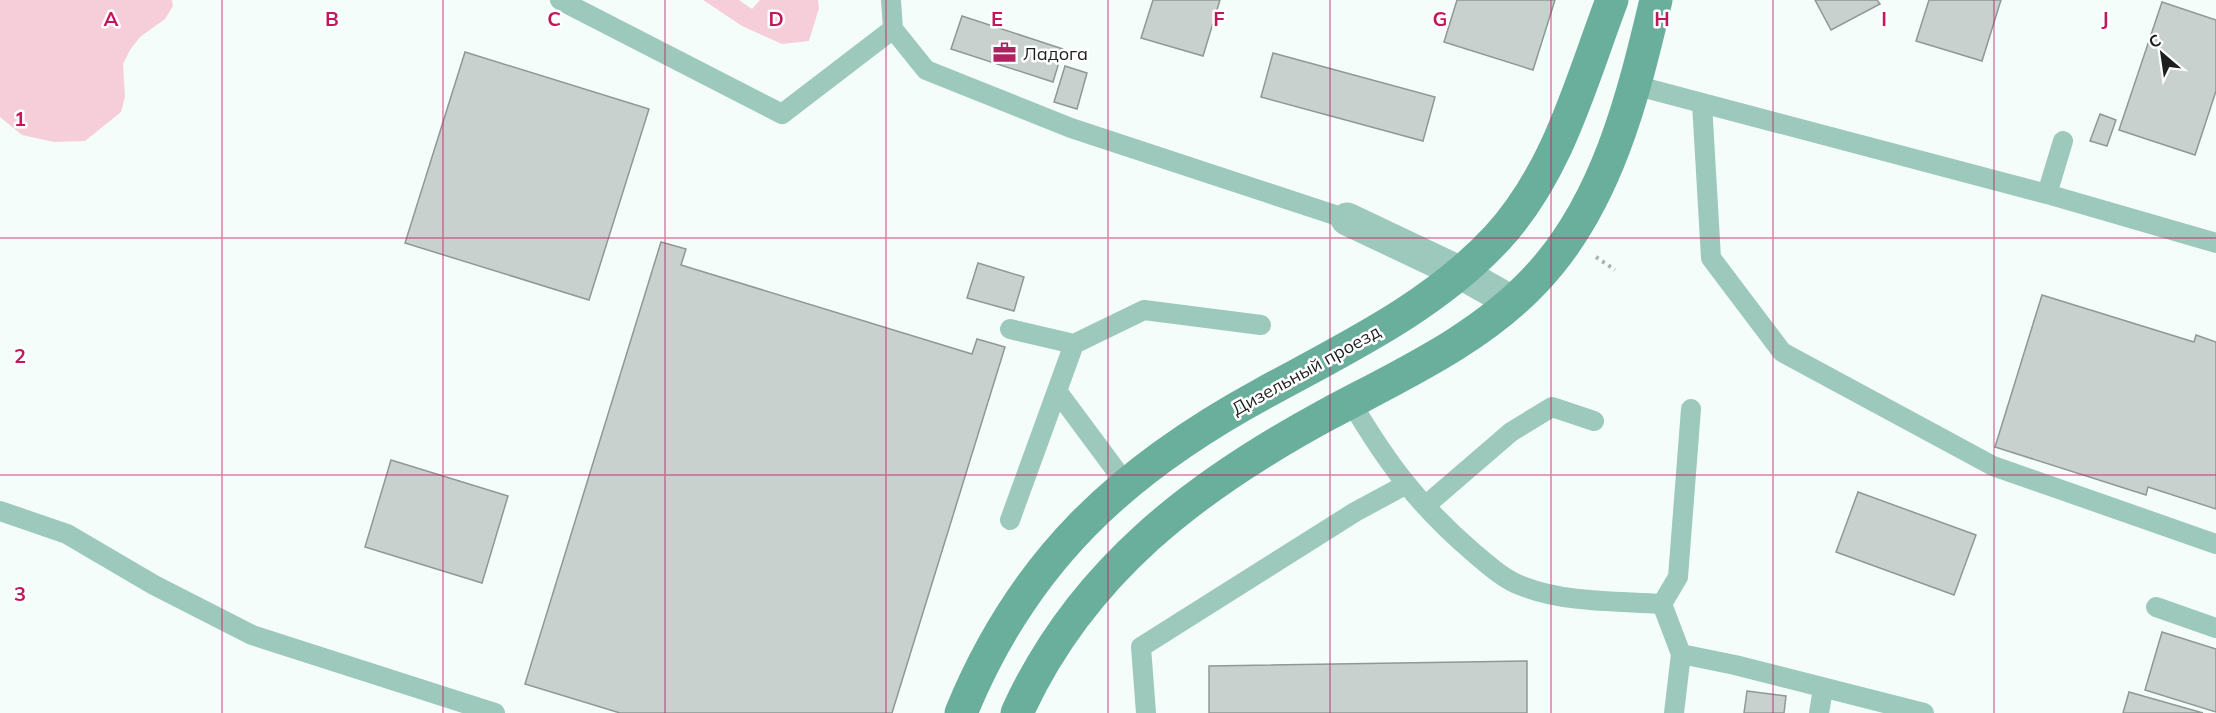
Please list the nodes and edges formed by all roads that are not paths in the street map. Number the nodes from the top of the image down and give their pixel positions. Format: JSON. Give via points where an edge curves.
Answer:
{"nodes":[{"id":1,"x":560,"y":0,"type":"edge"},
{"id":2,"x":891,"y":0,"type":"edge"},
{"id":3,"x":1612,"y":0,"type":"edge"},
{"id":4,"x":1656,"y":0,"type":"edge"},
{"id":5,"x":893,"y":29,"type":"junction"},
{"id":6,"x":1635,"y":85,"type":"junction"},
{"id":7,"x":1702,"y":103,"type":"junction"},
{"id":8,"x":2062,"y":141,"type":"dead end"},
{"id":9,"x":2047,"y":194,"type":"junction"},
{"id":10,"x":1347,"y":219,"type":"joint"},
{"id":11,"x":2216,"y":243,"type":"edge"},
{"id":12,"x":1461,"y":273,"type":"junction"},
{"id":13,"x":1512,"y":302,"type":"junction"},
{"id":14,"x":1261,"y":325,"type":"dead end"},
{"id":15,"x":1010,"y":328,"type":"dead end"},
{"id":16,"x":1074,"y":344,"type":"junction"},
{"id":17,"x":1057,"y":391,"type":"junction"},
{"id":18,"x":1351,"y":402,"type":"junction"},
{"id":19,"x":1691,"y":409,"type":"dead end"},
{"id":20,"x":1594,"y":421,"type":"dead end"},
{"id":21,"x":1126,"y":484,"type":"junction"},
{"id":22,"x":1405,"y":485,"type":"junction"},
{"id":23,"x":1425,"y":506,"type":"junction"},
{"id":24,"x":0,"y":511,"type":"edge"},
{"id":25,"x":1010,"y":520,"type":"dead end"},
{"id":26,"x":2216,"y":544,"type":"edge"},
{"id":27,"x":1662,"y":604,"type":"junction"},
{"id":28,"x":2156,"y":607,"type":"dead end"},
{"id":29,"x":2216,"y":628,"type":"edge"},
{"id":30,"x":1681,"y":654,"type":"junction"},
{"id":31,"x":1824,"y":689,"type":"junction"},
{"id":32,"x":495,"y":713,"type":"edge"},
{"id":33,"x":961,"y":713,"type":"edge"},
{"id":34,"x":1017,"y":713,"type":"edge"},
{"id":35,"x":1146,"y":713,"type":"edge"},
{"id":36,"x":1674,"y":713,"type":"edge"},
{"id":37,"x":1819,"y":713,"type":"edge"},
{"id":38,"x":1924,"y":713,"type":"edge"}],
"edges":[{"from":1,"to":5,"type":"lane","via":[[782,114]]},
{"from":2,"to":5,"type":"lane"},
{"from":3,"to":12,"type":"street","name":"Дизельный проезд","via":[[1567,122],[1538,183],[1499,236]]},
{"from":4,"to":6,"type":"street"},
{"from":5,"to":10,"type":"lane","via":[[926,70],[1071,128]]},
{"from":6,"to":7,"type":"lane"},
{"from":6,"to":13,"type":"street","via":[[1611,154],[1580,219],[1538,278]]},
{"from":7,"to":9,"type":"lane"},
{"from":7,"to":26,"type":"lane","via":[[1711,258],[1782,352],[1993,466]]},
{"from":8,"to":9,"type":"lane"},
{"from":9,"to":11,"type":"lane"},
{"from":10,"to":12,"type":"street"},
{"from":12,"to":13,"type":"street"},
{"from":12,"to":21,"type":"street","name":"Дизельный проезд","via":[[1377,331],[1220,418]]},
{"from":13,"to":18,"type":"street","via":[[1453,345]]},
{"from":14,"to":16,"type":"lane","via":[[1144,310]]},
{"from":15,"to":16,"type":"lane"},
{"from":16,"to":17,"type":"lane"},
{"from":17,"to":21,"type":"lane"},
{"from":17,"to":25,"type":"lane"},
{"from":18,"to":22,"type":"lane"},
{"from":18,"to":34,"type":"street","via":[[1233,470],[1174,513],[1126,555],[1073,616],[1034,677]]},
{"from":19,"to":27,"type":"lane","via":[[1678,577]]},
{"from":20,"to":23,"type":"lane","via":[[1552,407],[1512,432]]},
{"from":21,"to":33,"type":"street","name":"Дизельный проезд","via":[[1072,533],[1021,598],[981,666]]},
{"from":22,"to":23,"type":"lane"},
{"from":22,"to":35,"type":"lane","via":[[1355,512],[1141,647]]},
{"from":23,"to":27,"type":"lane","via":[[1487,564],[1521,586],[1556,596]]},
{"from":24,"to":32,"type":"lane","via":[[67,534],[154,585],[252,635]]},
{"from":27,"to":30,"type":"lane"},
{"from":28,"to":29,"type":"lane"},
{"from":30,"to":31,"type":"lane"},
{"from":30,"to":36,"type":"lane"},
{"from":31,"to":37,"type":"lane"},
{"from":31,"to":38,"type":"lane"}]}
